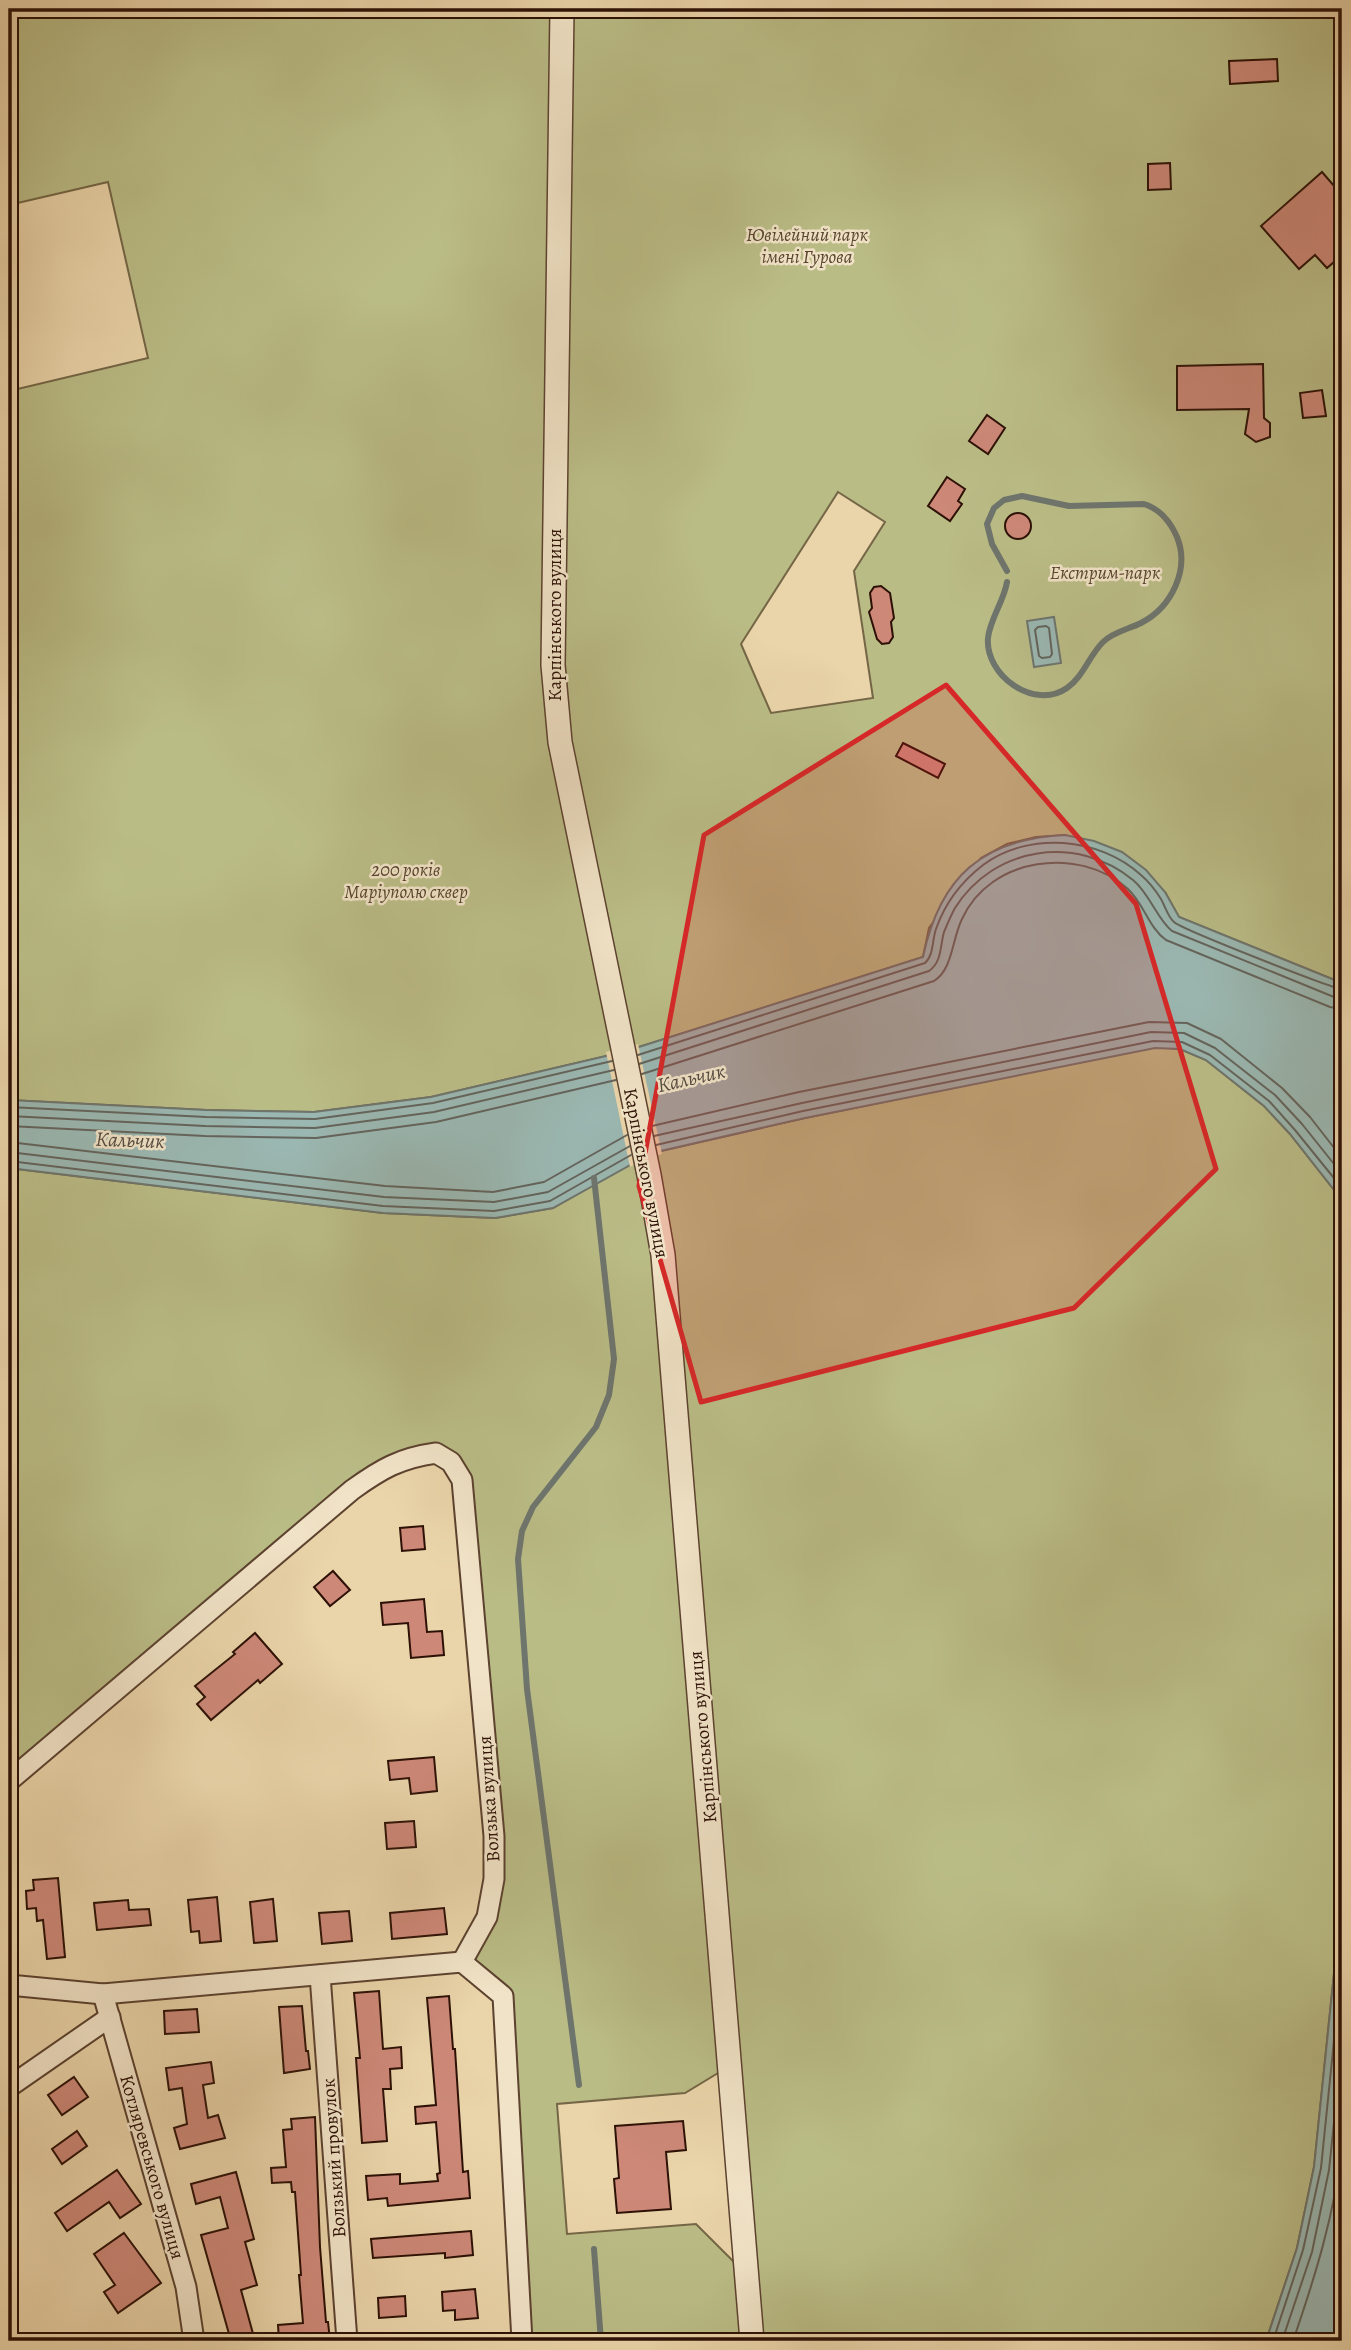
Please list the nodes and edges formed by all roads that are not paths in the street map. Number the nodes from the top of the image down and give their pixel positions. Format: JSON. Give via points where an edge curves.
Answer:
{"nodes":[{"id":1,"x":562,"y":9,"type":"edge"},
{"id":2,"x":9,"y":1781,"type":"edge"},
{"id":3,"x":462,"y":1962,"type":"junction"},
{"id":4,"x":320,"y":1975,"type":"junction"},
{"id":5,"x":9,"y":1985,"type":"edge"},
{"id":6,"x":103,"y":1994,"type":"junction"},
{"id":7,"x":110,"y":2017,"type":"junction"},
{"id":8,"x":9,"y":2087,"type":"edge"},
{"id":9,"x":194,"y":2341,"type":"edge"},
{"id":10,"x":347,"y":2341,"type":"edge"},
{"id":11,"x":522,"y":2341,"type":"edge"},
{"id":12,"x":752,"y":2341,"type":"edge"}],
"edges":[{"from":1,"to":12,"type":"street","name":"Карпінського вулиця","via":[[553,665],[560,742],[663,1255]]},
{"from":2,"to":3,"type":"street","name":"Волзька вулиця","via":[[352,1490],[382,1469],[410,1457],[436,1453],[451,1462],[462,1480],[494,1836],[494,1879],[487,1917]]},
{"from":3,"to":4,"type":"street"},
{"from":3,"to":11,"type":"street","via":[[503,1996]]},
{"from":4,"to":6,"type":"street"},
{"from":4,"to":10,"type":"street","name":"Волзький провулок"},
{"from":5,"to":6,"type":"street"},
{"from":6,"to":7,"type":"street","name":"Котляревського вулиця"},
{"from":7,"to":8,"type":"street"},
{"from":7,"to":9,"type":"street","name":"Котляревського вулиця","via":[[186,2287]]}]}
